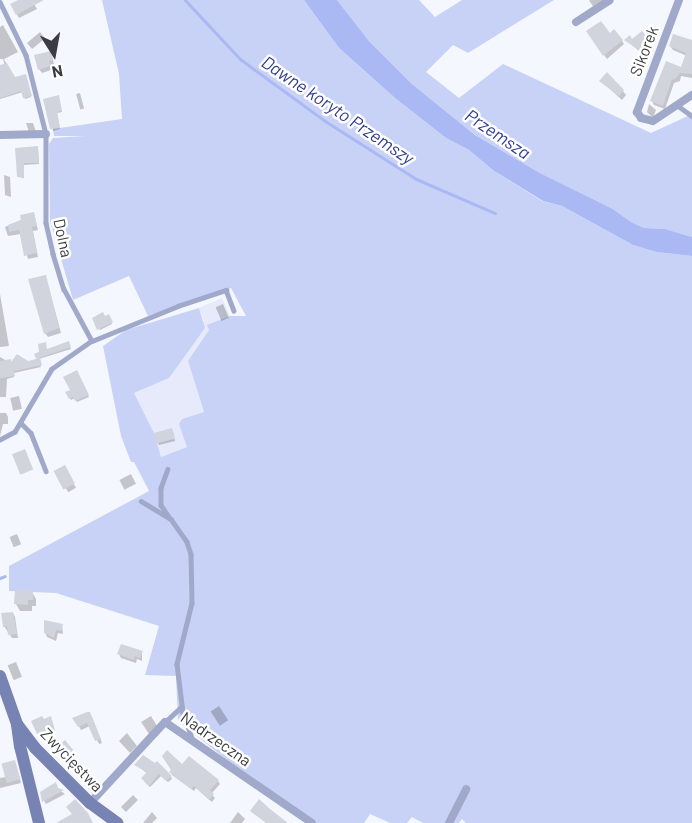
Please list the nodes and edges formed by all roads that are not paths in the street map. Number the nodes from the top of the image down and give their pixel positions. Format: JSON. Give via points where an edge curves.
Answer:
{"nodes":[{"id":1,"x":610,"y":0,"type":"edge"},
{"id":2,"x":679,"y":0,"type":"edge"},
{"id":3,"x":0,"y":2,"type":"edge"},
{"id":4,"x":576,"y":22,"type":"dead end"},
{"id":5,"x":692,"y":95,"type":"edge"},
{"id":6,"x":677,"y":105,"type":"junction"},
{"id":7,"x":692,"y":116,"type":"edge"},
{"id":8,"x":46,"y":134,"type":"junction"},
{"id":9,"x":0,"y":135,"type":"edge"},
{"id":10,"x":234,"y":311,"type":"dead end"},
{"id":11,"x":92,"y":341,"type":"junction"},
{"id":12,"x":21,"y":423,"type":"junction"},
{"id":13,"x":0,"y":440,"type":"edge"},
{"id":14,"x":168,"y":469,"type":"dead end"},
{"id":15,"x":46,"y":471,"type":"dead end"},
{"id":16,"x":141,"y":501,"type":"dead end"},
{"id":17,"x":171,"y":519,"type":"junction"},
{"id":18,"x":0,"y":676,"type":"edge"},
{"id":19,"x":182,"y":706,"type":"junction"},
{"id":20,"x":165,"y":722,"type":"junction"},
{"id":21,"x":17,"y":724,"type":"junction"},
{"id":22,"x":193,"y":741,"type":"junction"},
{"id":23,"x":466,"y":789,"type":"dead end"},
{"id":24,"x":90,"y":803,"type":"junction"},
{"id":25,"x":39,"y":823,"type":"edge"},
{"id":26,"x":118,"y":823,"type":"edge"},
{"id":27,"x":312,"y":823,"type":"edge"},
{"id":28,"x":449,"y":823,"type":"edge"}],
"edges":[{"from":1,"to":4,"type":"street"},
{"from":2,"to":6,"type":"street","name":"Sikorek","via":[[637,112],[641,118],[653,121]]},
{"from":3,"to":8,"type":"lane","name":"Dolna","via":[[26,55]]},
{"from":5,"to":6,"type":"street"},
{"from":6,"to":7,"type":"lane"},
{"from":8,"to":9,"type":"street"},
{"from":8,"to":11,"type":"lane","name":"Dolna","via":[[46,223],[64,289]]},
{"from":10,"to":11,"type":"lane","via":[[226,290]]},
{"from":11,"to":12,"type":"lane","via":[[52,369]]},
{"from":12,"to":13,"type":"lane","via":[[15,432]]},
{"from":12,"to":15,"type":"lane","via":[[31,433]]},
{"from":14,"to":17,"type":"lane","via":[[161,488],[162,505]]},
{"from":16,"to":17,"type":"lane"},
{"from":17,"to":19,"type":"lane","via":[[187,542],[190,554],[192,603],[177,664]]},
{"from":18,"to":21,"type":"street","name":"Zwycięstwa"},
{"from":19,"to":20,"type":"lane"},
{"from":19,"to":22,"type":"lane"},
{"from":20,"to":22,"type":"street","name":"Nadrzeczna"},
{"from":20,"to":24,"type":"street","name":"Nadrzeczna"},
{"from":21,"to":24,"type":"street","name":"Zwycięstwa","via":[[55,771]]},
{"from":21,"to":25,"type":"street"},
{"from":22,"to":27,"type":"street","name":"Nadrzeczna"},
{"from":23,"to":28,"type":"street"},
{"from":24,"to":26,"type":"street","name":"Zwycięstwa"}]}
